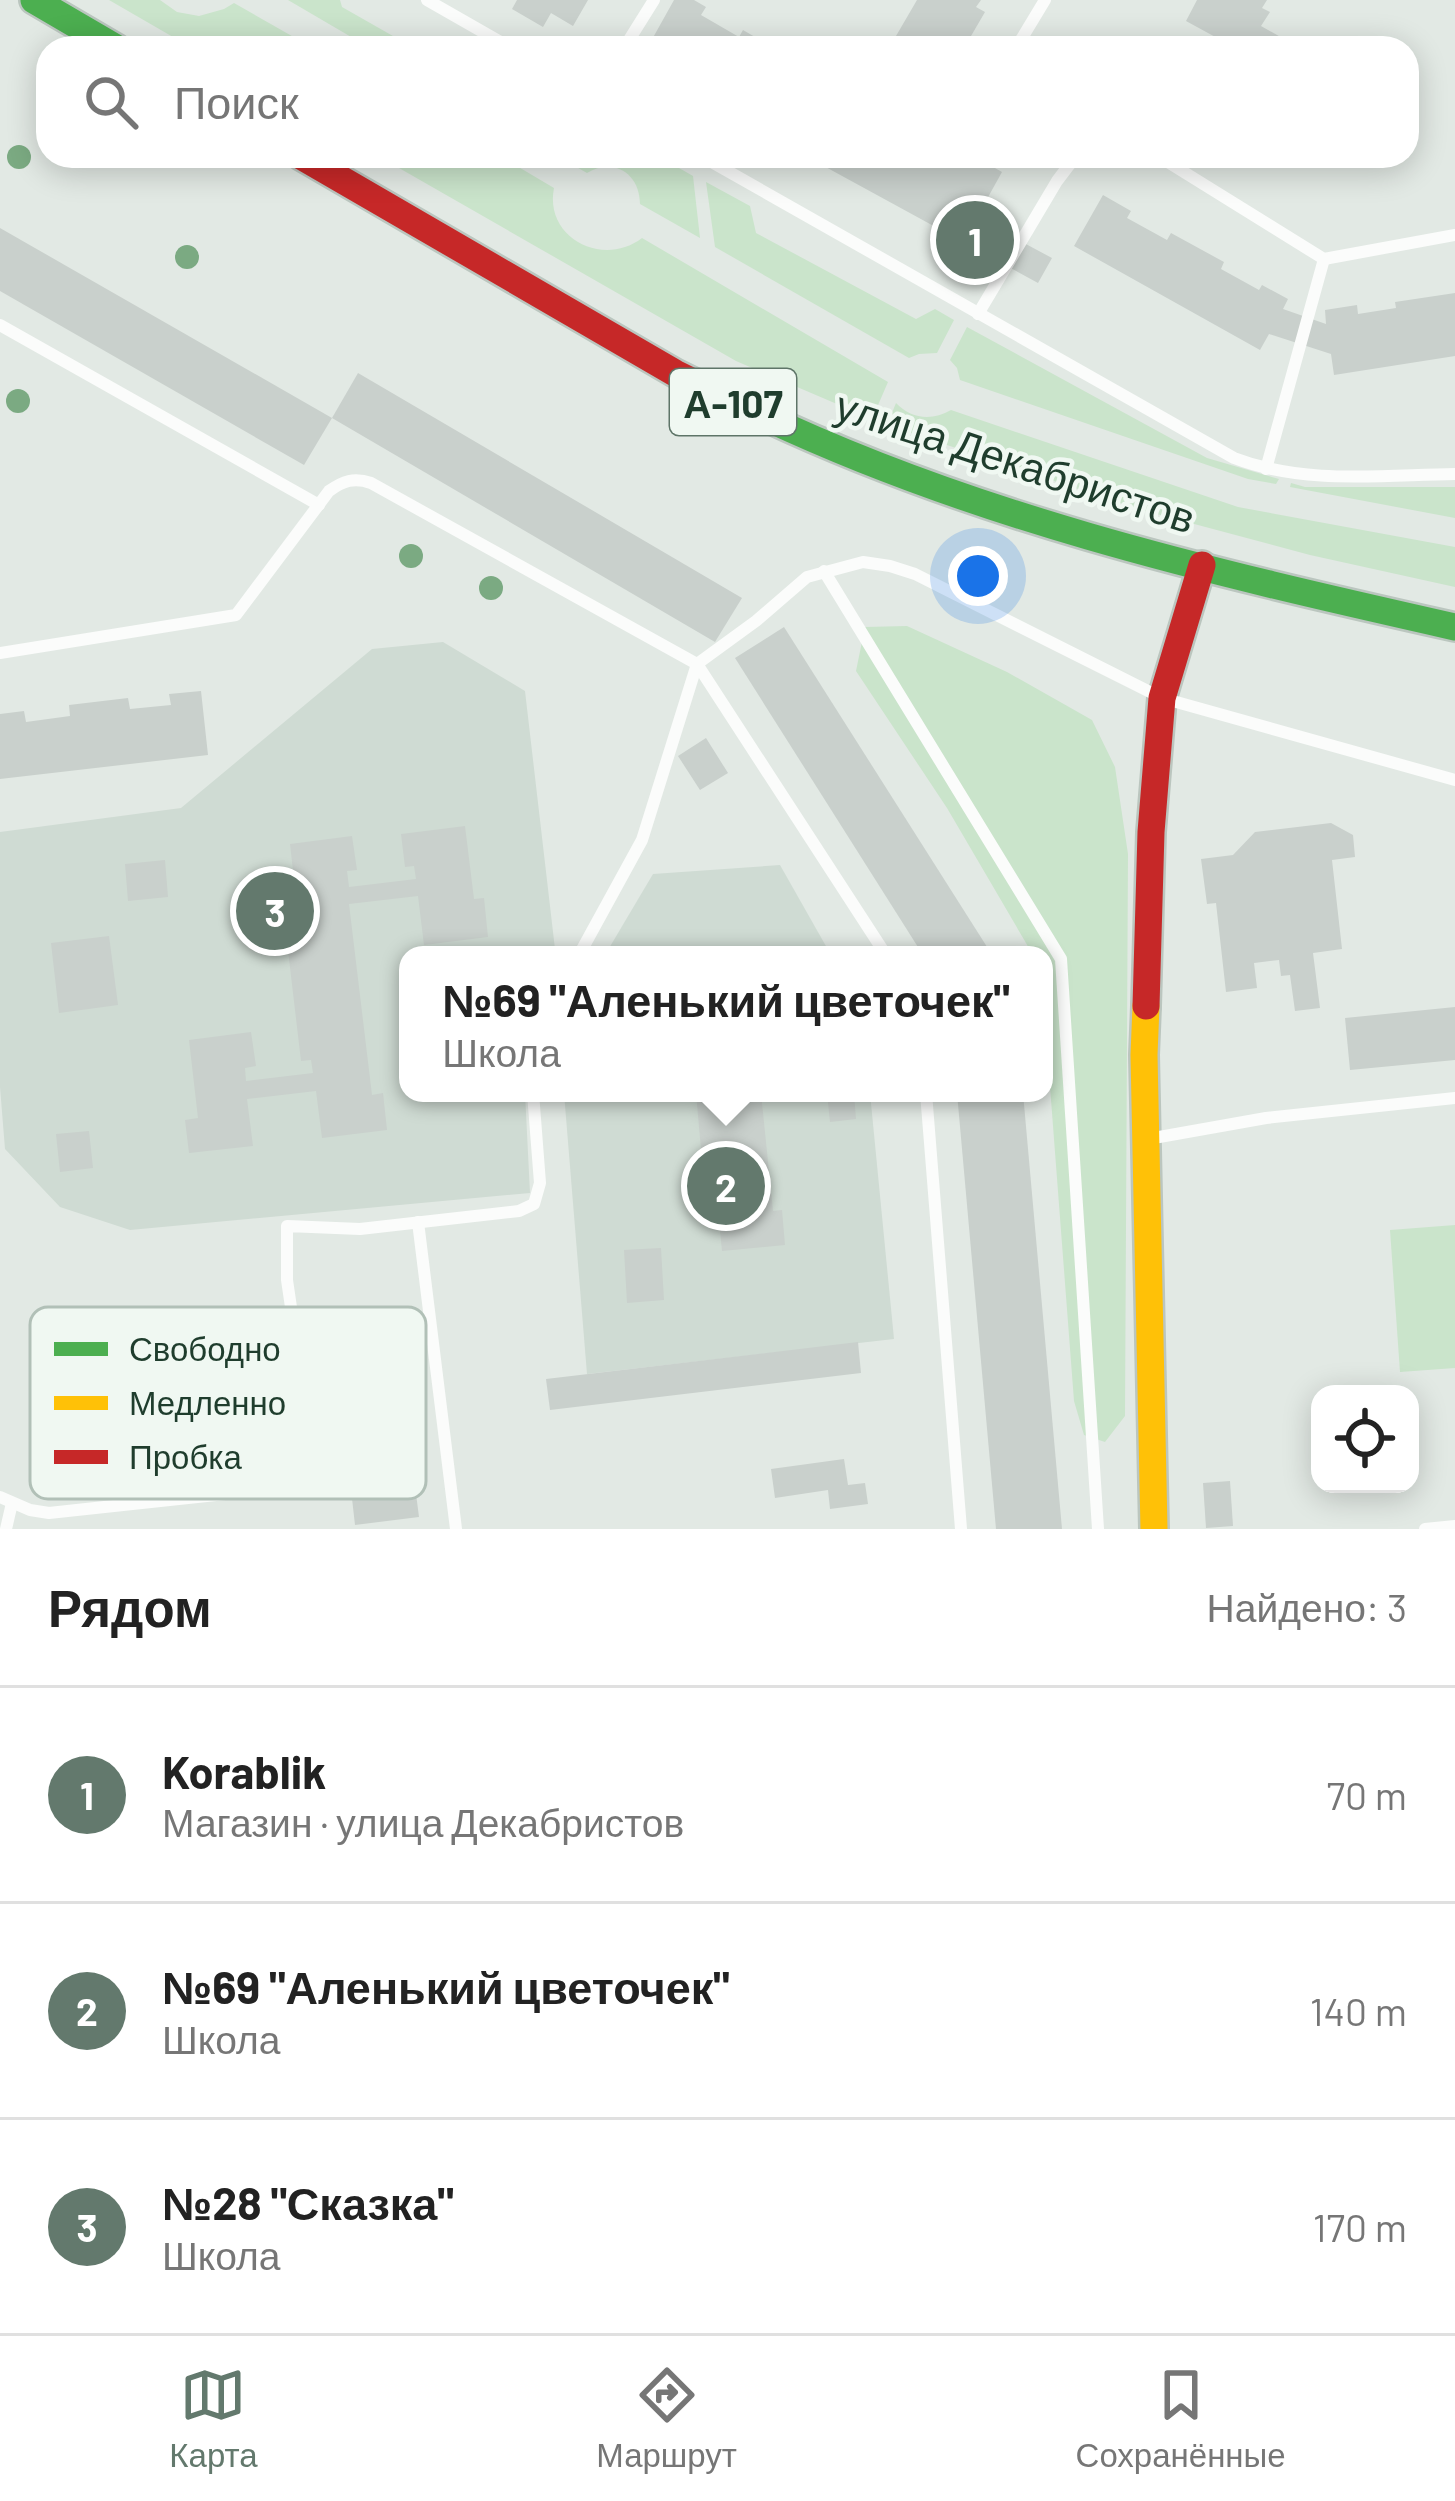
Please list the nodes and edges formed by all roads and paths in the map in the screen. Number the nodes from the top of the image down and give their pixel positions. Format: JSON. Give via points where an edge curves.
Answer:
{"nodes":[{"id":1,"x":34,"y":0,"type":"edge"},
{"id":2,"x":427,"y":0,"type":"edge"},
{"id":3,"x":654,"y":0,"type":"edge"},
{"id":4,"x":1045,"y":0,"type":"edge"},
{"id":5,"x":96,"y":36,"type":"edge"},
{"id":6,"x":490,"y":36,"type":"edge"},
{"id":7,"x":632,"y":36,"type":"edge"},
{"id":8,"x":1023,"y":36,"type":"edge"},
{"id":9,"x":323,"y":168,"type":"edge"},
{"id":10,"x":722,"y":168,"type":"edge"},
{"id":11,"x":1066,"y":168,"type":"edge"},
{"id":12,"x":1177,"y":168,"type":"edge"},
{"id":13,"x":1455,"y":235,"type":"edge"},
{"id":14,"x":1324,"y":259,"type":"junction"},
{"id":15,"x":978,"y":314,"type":"junction"},
{"id":16,"x":0,"y":325,"type":"edge"},
{"id":17,"x":1266,"y":469,"type":"junction"},
{"id":18,"x":1455,"y":474,"type":"edge"},
{"id":19,"x":320,"y":505,"type":"junction"},
{"id":20,"x":1202,"y":565,"type":"junction"},
{"id":21,"x":824,"y":571,"type":"junction"},
{"id":22,"x":1455,"y":627,"type":"edge"},
{"id":23,"x":0,"y":653,"type":"edge"},
{"id":24,"x":697,"y":664,"type":"junction"},
{"id":25,"x":1162,"y":698,"type":"junction"},
{"id":26,"x":1455,"y":780,"type":"edge"},
{"id":27,"x":584,"y":946,"type":"edge"},
{"id":28,"x":880,"y":946,"type":"edge"},
{"id":29,"x":1061,"y":959,"type":"junction"},
{"id":30,"x":1053,"y":962,"type":"edge"},
{"id":31,"x":1455,"y":1098,"type":"edge"},
{"id":32,"x":534,"y":1102,"type":"edge"},
{"id":33,"x":927,"y":1102,"type":"edge"},
{"id":34,"x":1147,"y":1140,"type":"junction"},
{"id":35,"x":418,"y":1222,"type":"junction"},
{"id":36,"x":291,"y":1307,"type":"edge"},
{"id":37,"x":178,"y":1499,"type":"edge"},
{"id":38,"x":6,"y":1500,"type":"edge"},
{"id":39,"x":1455,"y":1526,"type":"edge"},
{"id":40,"x":6,"y":1529,"type":"edge"},
{"id":41,"x":456,"y":1529,"type":"edge"},
{"id":42,"x":961,"y":1529,"type":"edge"},
{"id":43,"x":1098,"y":1529,"type":"edge"},
{"id":44,"x":1154,"y":1529,"type":"edge"},
{"id":45,"x":1425,"y":1529,"type":"edge"}],
"edges":[{"from":1,"to":5,"type":"main road"},
{"from":2,"to":6,"type":"lane"},
{"from":3,"to":7,"type":"lane"},
{"from":4,"to":8,"type":"lane"},
{"from":9,"to":20,"type":"main road","name":"улица Декабристов","number":"А-107","via":[[736,404],[987,503]]},
{"from":10,"to":15,"type":"lane"},
{"from":11,"to":15,"type":"lane"},
{"from":12,"to":14,"type":"lane"},
{"from":13,"to":14,"type":"lane"},
{"from":14,"to":17,"type":"lane"},
{"from":15,"to":17,"type":"lane","via":[[1217,451]]},
{"from":16,"to":19,"type":"lane"},
{"from":17,"to":18,"type":"lane"},
{"from":19,"to":23,"type":"lane","via":[[236,615]]},
{"from":19,"to":24,"type":"lane","via":[[342,482],[371,482]]},
{"from":20,"to":22,"type":"main road","name":"улица Декабристов","number":"А-107"},
{"from":20,"to":25,"type":"main road","name":"улица Декабристов"},
{"from":21,"to":24,"type":"lane"},
{"from":21,"to":25,"type":"lane","via":[[863,562],[915,574]]},
{"from":21,"to":29,"type":"lane"},
{"from":24,"to":27,"type":"lane","via":[[642,840]]},
{"from":24,"to":28,"type":"lane"},
{"from":25,"to":26,"type":"lane"},
{"from":25,"to":34,"type":"main road","name":"улица Декабристов","via":[[1145,976]]},
{"from":29,"to":30,"type":"lane"},
{"from":29,"to":43,"type":"lane"},
{"from":31,"to":34,"type":"lane"},
{"from":32,"to":35,"type":"lane","via":[[540,1183],[533,1204]]},
{"from":33,"to":42,"type":"lane"},
{"from":34,"to":44,"type":"main road","name":"улица Декабристов"},
{"from":35,"to":36,"type":"lane","via":[[287,1226]]},
{"from":35,"to":41,"type":"lane"},
{"from":37,"to":38,"type":"lane","via":[[49,1513]]},
{"from":38,"to":40,"type":"lane"},
{"from":39,"to":45,"type":"lane"}]}
